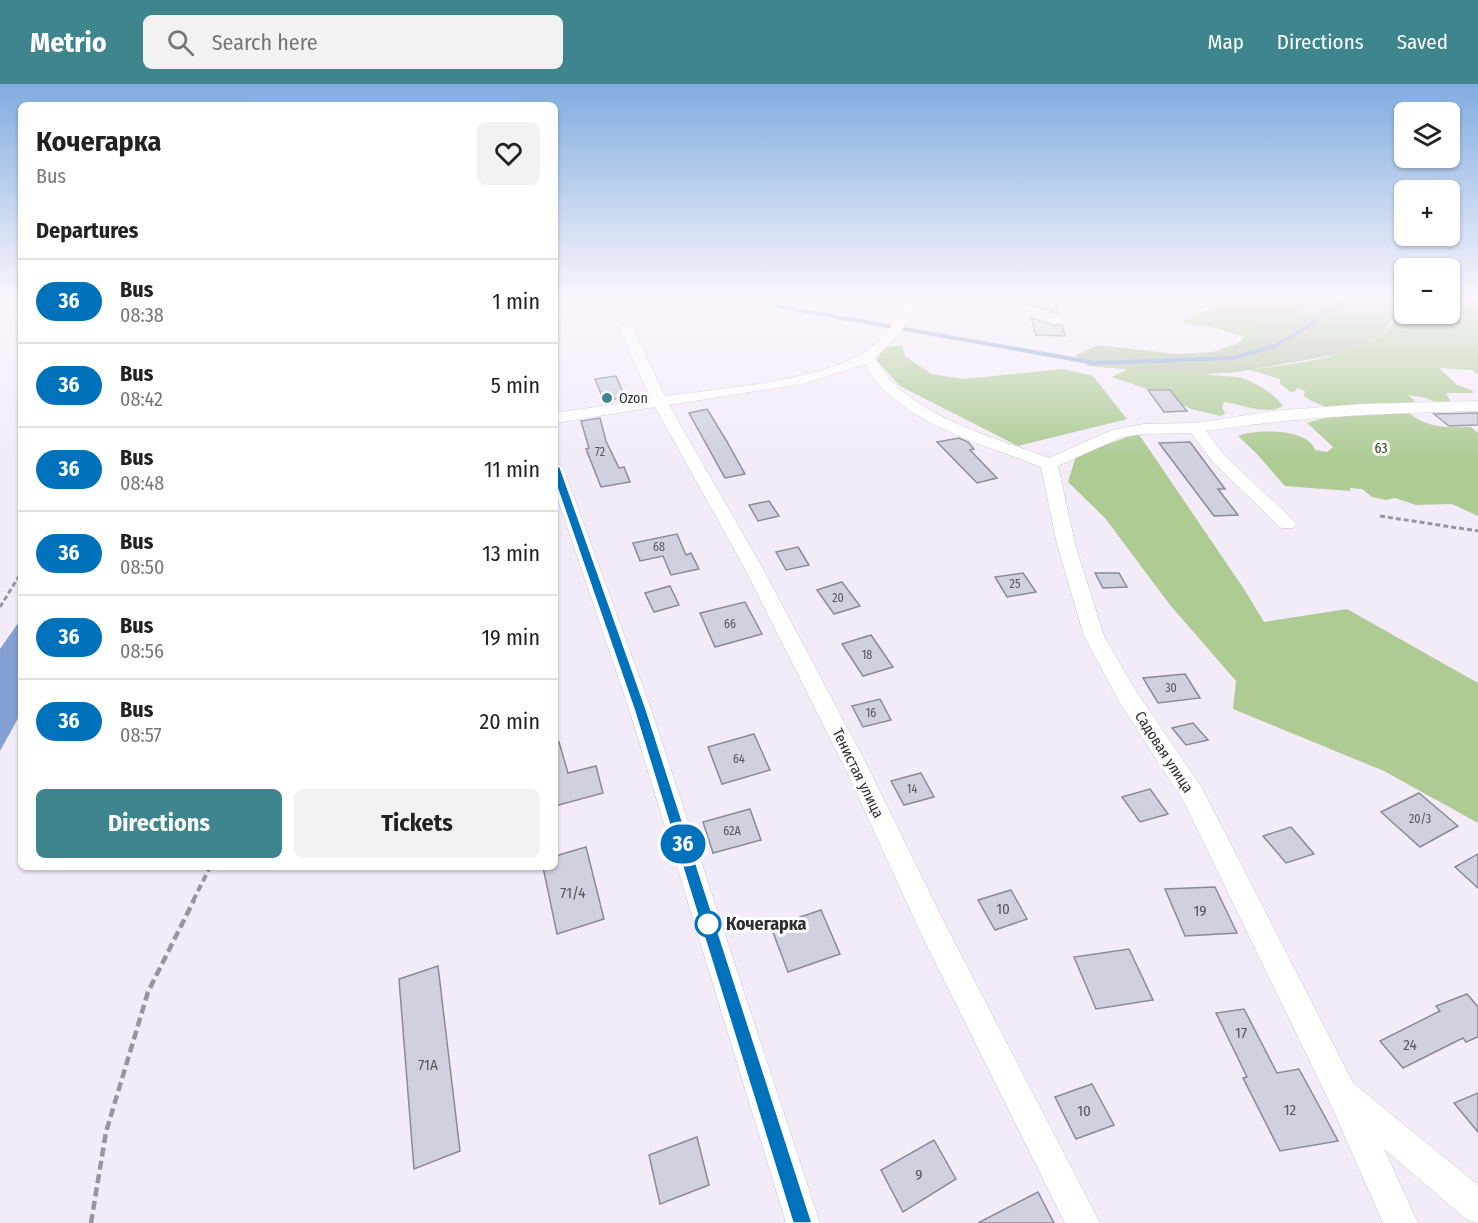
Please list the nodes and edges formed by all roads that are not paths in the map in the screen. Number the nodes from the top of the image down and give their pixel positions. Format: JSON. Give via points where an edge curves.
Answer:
{"nodes":[{"id":1,"x":638,"y":352,"type":"edge"},
{"id":2,"x":875,"y":352,"type":"edge"},
{"id":3,"x":868,"y":358,"type":"junction"},
{"id":4,"x":660,"y":402,"type":"junction"},
{"id":5,"x":1478,"y":406,"type":"edge"},
{"id":6,"x":558,"y":418,"type":"edge"},
{"id":7,"x":1195,"y":428,"type":"junction"},
{"id":8,"x":1049,"y":464,"type":"junction"},
{"id":9,"x":558,"y":476,"type":"edge"},
{"id":10,"x":1287,"y":524,"type":"dead end"},
{"id":11,"x":1341,"y":1092,"type":"junction"},
{"id":12,"x":1478,"y":1206,"type":"edge"},
{"id":13,"x":803,"y":1223,"type":"edge"},
{"id":14,"x":1083,"y":1223,"type":"edge"},
{"id":15,"x":1401,"y":1223,"type":"edge"}],
"edges":[{"from":1,"to":4,"type":"street","name":"Тенистая улица"},
{"from":2,"to":3,"type":"street"},
{"from":3,"to":4,"type":"street","via":[[807,379]]},
{"from":3,"to":8,"type":"street","via":[[889,387],[915,406],[948,424]]},
{"from":4,"to":6,"type":"street"},
{"from":4,"to":14,"type":"street","name":"Тенистая улица","via":[[769,597]]},
{"from":5,"to":7,"type":"street","via":[[1362,409],[1273,416]]},
{"from":7,"to":8,"type":"street","via":[[1118,433]]},
{"from":7,"to":10,"type":"street","via":[[1219,459]]},
{"from":8,"to":11,"type":"street","name":"Садовая улица","via":[[1066,544],[1094,636],[1128,697],[1193,795]]},
{"from":9,"to":13,"type":"street","via":[[640,709]]},
{"from":11,"to":12,"type":"street"},
{"from":11,"to":15,"type":"street","name":"Садовая улица"}]}
